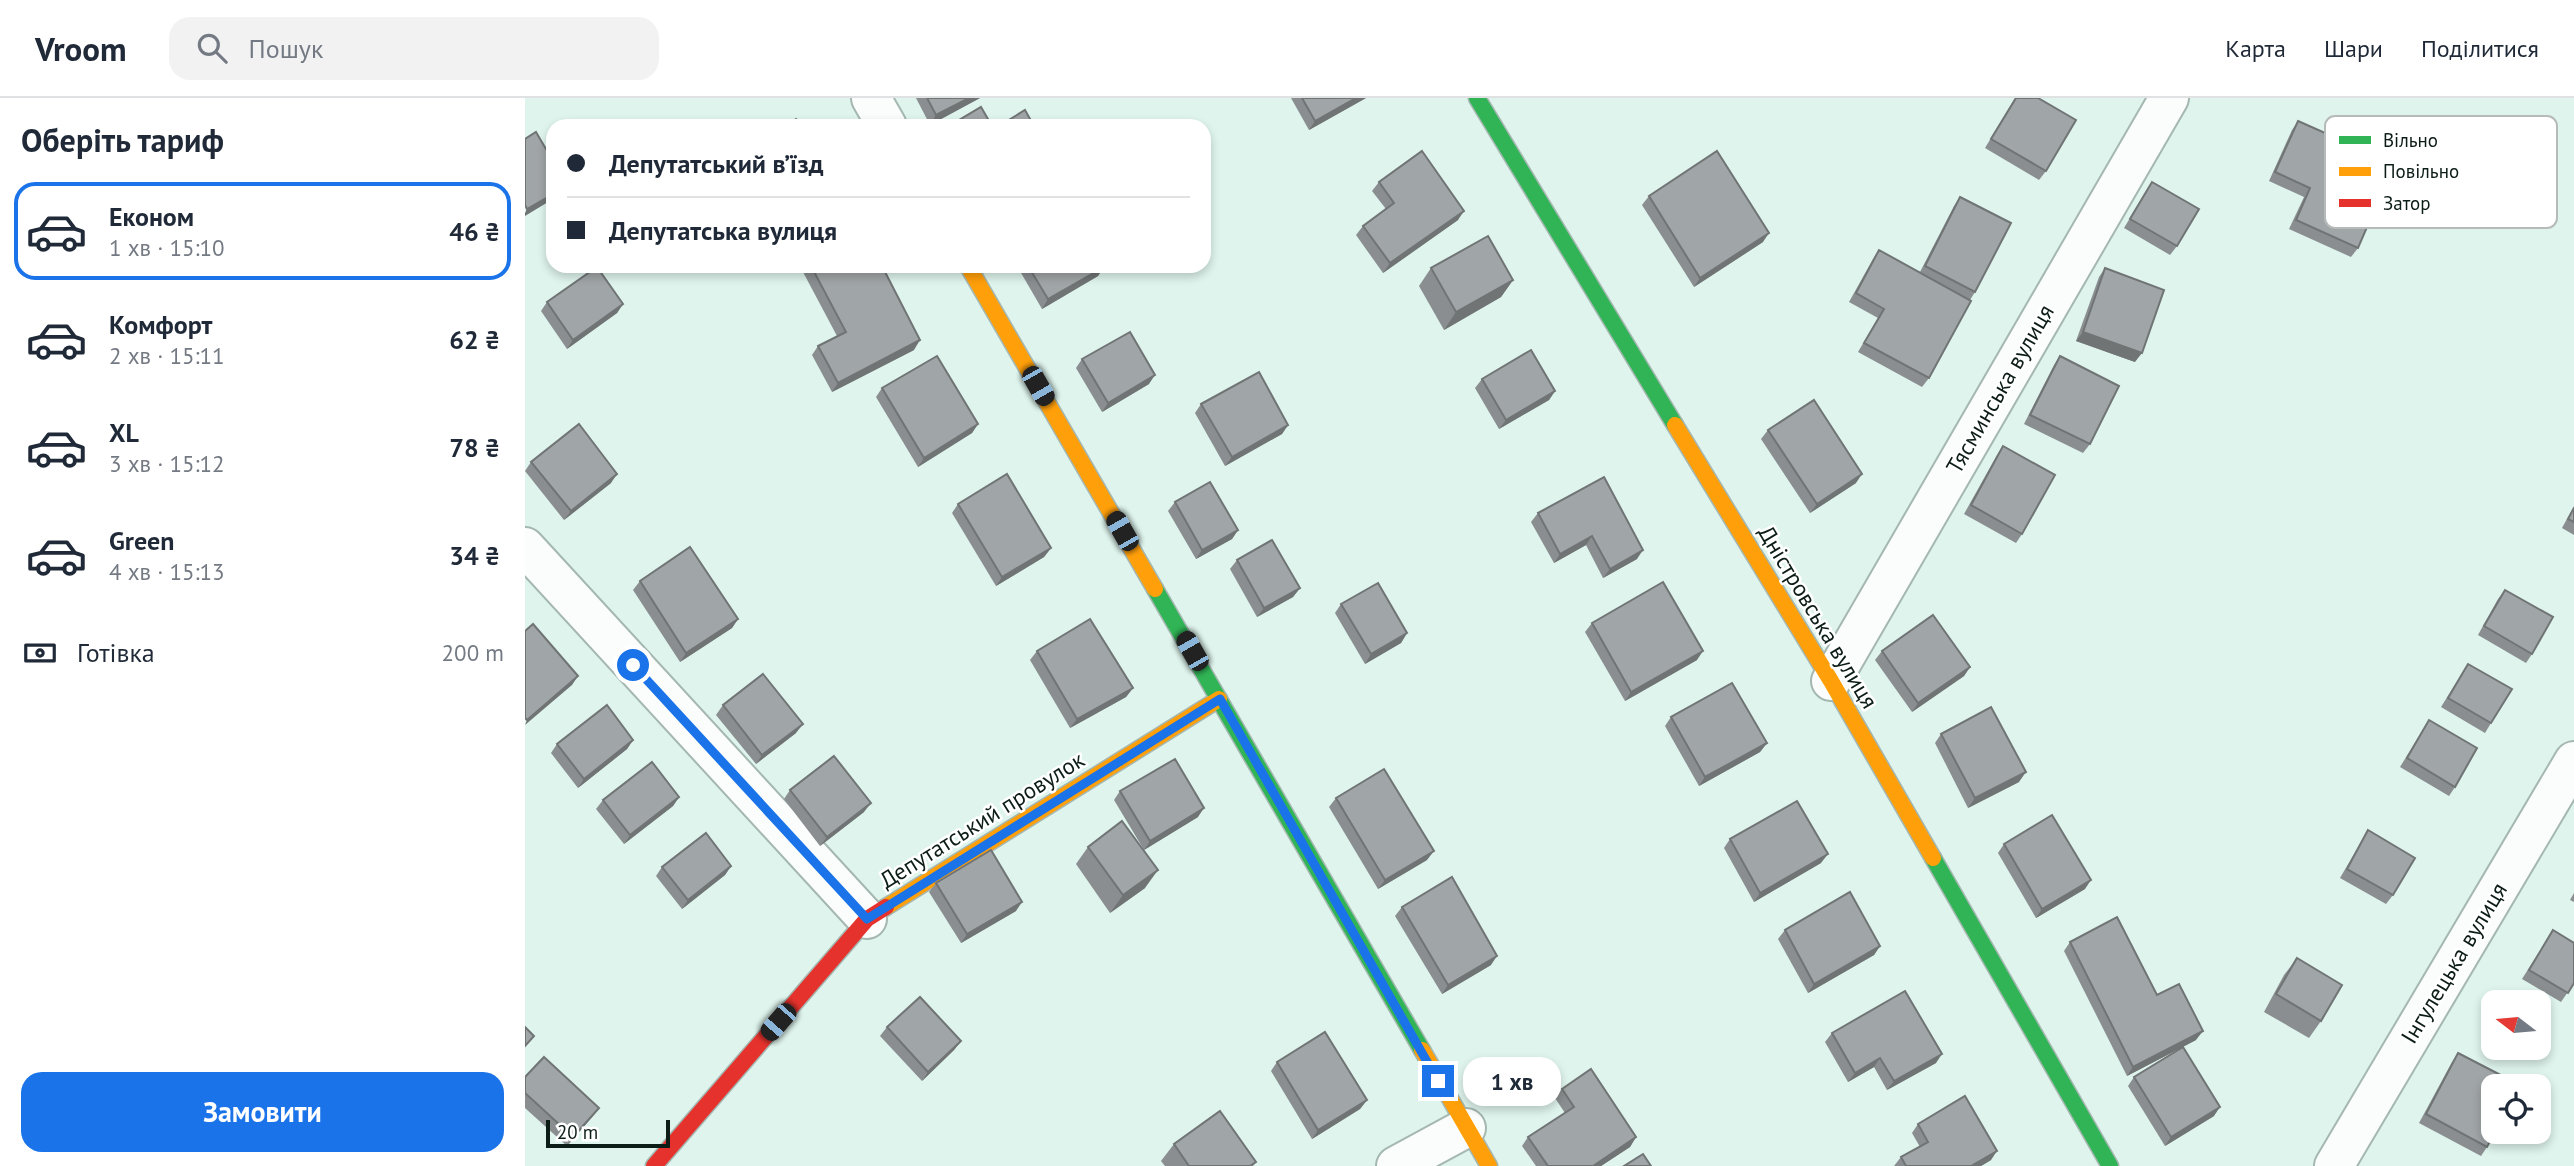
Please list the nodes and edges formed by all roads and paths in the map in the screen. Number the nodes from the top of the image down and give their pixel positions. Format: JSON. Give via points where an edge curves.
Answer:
{"nodes":[{"id":1,"x":871,"y":98,"type":"edge"},
{"id":2,"x":1477,"y":98,"type":"edge"},
{"id":3,"x":2169,"y":98,"type":"edge"},
{"id":4,"x":883,"y":119,"type":"edge"},
{"id":5,"x":972,"y":273,"type":"edge"},
{"id":6,"x":525,"y":547,"type":"edge"},
{"id":7,"x":1831,"y":681,"type":"junction"},
{"id":8,"x":1220,"y":699,"type":"junction"},
{"id":9,"x":2574,"y":761,"type":"edge"},
{"id":10,"x":867,"y":919,"type":"junction"},
{"id":11,"x":1466,"y":1128,"type":"junction"},
{"id":12,"x":654,"y":1166,"type":"edge"},
{"id":13,"x":1396,"y":1166,"type":"edge"},
{"id":14,"x":1489,"y":1166,"type":"edge"},
{"id":15,"x":2110,"y":1166,"type":"edge"},
{"id":16,"x":2334,"y":1166,"type":"edge"}],
"edges":[{"from":1,"to":4,"type":"street"},
{"from":2,"to":7,"type":"street","name":"Дністровська вулиця"},
{"from":3,"to":7,"type":"street","name":"Тясминська вулиця"},
{"from":5,"to":8,"type":"street"},
{"from":6,"to":10,"type":"street"},
{"from":7,"to":15,"type":"street","name":"Дністровська вулиця"},
{"from":8,"to":10,"type":"street","name":"Депутатський провулок"},
{"from":8,"to":11,"type":"street"},
{"from":9,"to":16,"type":"street","name":"Інгулецька вулиця"},
{"from":10,"to":12,"type":"street","name":"Депутатський провулок"},
{"from":11,"to":13,"type":"street"},
{"from":11,"to":14,"type":"street"}]}
